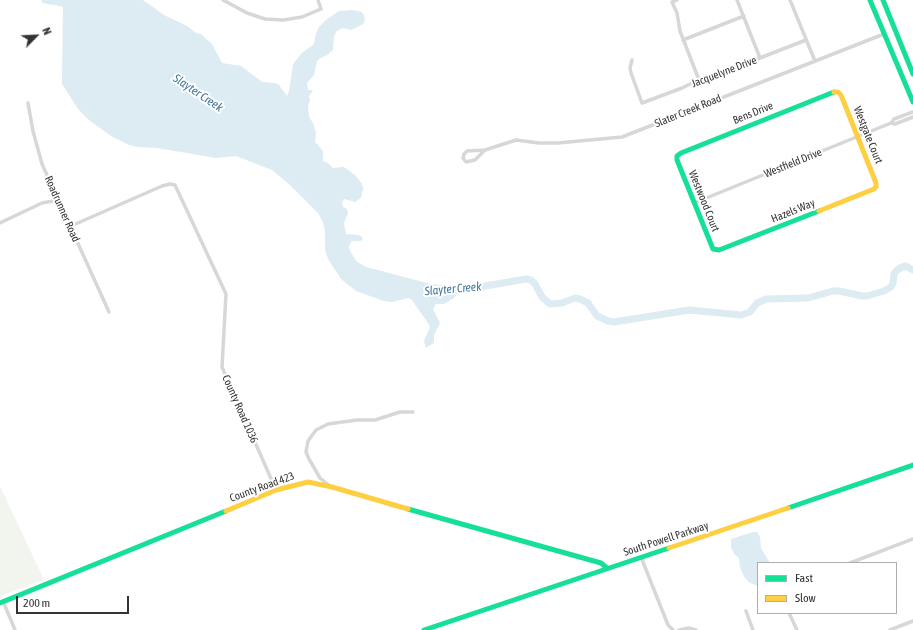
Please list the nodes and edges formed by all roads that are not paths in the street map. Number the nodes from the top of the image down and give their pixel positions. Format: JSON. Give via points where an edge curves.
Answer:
{"nodes":[{"id":1,"x":223,"y":0,"type":"edge"},
{"id":2,"x":318,"y":0,"type":"edge"},
{"id":3,"x":677,"y":0,"type":"edge"},
{"id":4,"x":737,"y":0,"type":"edge"},
{"id":5,"x":790,"y":0,"type":"edge"},
{"id":6,"x":870,"y":0,"type":"edge"},
{"id":7,"x":883,"y":0,"type":"edge"},
{"id":8,"x":744,"y":16,"type":"junction"},
{"id":9,"x":884,"y":34,"type":"junction"},
{"id":10,"x":683,"y":40,"type":"junction"},
{"id":11,"x":806,"y":40,"type":"junction"},
{"id":12,"x":760,"y":58,"type":"junction"},
{"id":13,"x":632,"y":60,"type":"dead end"},
{"id":14,"x":815,"y":61,"type":"junction"},
{"id":15,"x":913,"y":74,"type":"edge"},
{"id":16,"x":699,"y":80,"type":"junction"},
{"id":17,"x":838,"y":92,"type":"joint"},
{"id":18,"x":913,"y":102,"type":"edge"},
{"id":19,"x":28,"y":103,"type":"dead end"},
{"id":20,"x":913,"y":112,"type":"edge"},
{"id":21,"x":913,"y":117,"type":"edge"},
{"id":22,"x":891,"y":123,"type":"junction"},
{"id":23,"x":858,"y":137,"type":"junction"},
{"id":24,"x":485,"y":150,"type":"junction"},
{"id":25,"x":677,"y":156,"type":"joint"},
{"id":26,"x":876,"y":187,"type":"joint"},
{"id":27,"x":58,"y":200,"type":"junction"},
{"id":28,"x":694,"y":203,"type":"junction"},
{"id":29,"x":0,"y":223,"type":"edge"},
{"id":30,"x":71,"y":226,"type":"junction"},
{"id":31,"x":716,"y":251,"type":"joint"},
{"id":32,"x":109,"y":312,"type":"dead end"},
{"id":33,"x":412,"y":412,"type":"dead end"},
{"id":34,"x":913,"y":465,"type":"edge"},
{"id":35,"x":317,"y":472,"type":"junction"},
{"id":36,"x":312,"y":483,"type":"junction"},
{"id":37,"x":332,"y":488,"type":"junction"},
{"id":38,"x":276,"y":490,"type":"junction"},
{"id":39,"x":913,"y":539,"type":"edge"},
{"id":40,"x":641,"y":557,"type":"junction"},
{"id":41,"x":853,"y":562,"type":"edge"},
{"id":42,"x":607,"y":568,"type":"junction"},
{"id":43,"x":2,"y":602,"type":"edge"},
{"id":44,"x":746,"y":611,"type":"dead end"},
{"id":45,"x":789,"y":614,"type":"edge"},
{"id":46,"x":913,"y":621,"type":"edge"},
{"id":47,"x":15,"y":630,"type":"edge"},
{"id":48,"x":424,"y":630,"type":"edge"},
{"id":49,"x":673,"y":630,"type":"edge"},
{"id":50,"x":679,"y":630,"type":"edge"},
{"id":51,"x":696,"y":630,"type":"edge"},
{"id":52,"x":753,"y":630,"type":"edge"},
{"id":53,"x":797,"y":630,"type":"edge"},
{"id":54,"x":890,"y":630,"type":"edge"}],
"edges":[{"from":1,"to":2,"type":"street","via":[[247,13],[265,19],[283,20],[302,17],[321,9]]},
{"from":3,"to":10,"type":"street","via":[[672,2]]},
{"from":4,"to":8,"type":"street"},
{"from":5,"to":11,"type":"street"},
{"from":6,"to":9,"type":"street"},
{"from":7,"to":15,"type":"street"},
{"from":8,"to":10,"type":"street"},
{"from":8,"to":12,"type":"street"},
{"from":9,"to":14,"type":"street","name":"Slater Creek Road"},
{"from":9,"to":18,"type":"street"},
{"from":10,"to":16,"type":"street"},
{"from":11,"to":12,"type":"street","name":"Jacquelyne Drive"},
{"from":11,"to":14,"type":"street"},
{"from":12,"to":16,"type":"street","name":"Jacquelyne Drive"},
{"from":13,"to":16,"type":"street","name":"Jacquelyne Drive","via":[[631,73],[642,103]]},
{"from":14,"to":24,"type":"street","name":"Slater Creek Road","via":[[622,137],[546,143],[516,140]]},
{"from":17,"to":23,"type":"street","name":"Westgate Court"},
{"from":17,"to":25,"type":"street","name":"Bens Drive"},
{"from":19,"to":27,"type":"street","name":"Roadrunner Road","via":[[42,164]]},
{"from":20,"to":22,"type":"street","name":"Westfield Drive","via":[[894,119]]},
{"from":21,"to":22,"type":"street","name":"Westfield Drive","via":[[895,124]]},
{"from":22,"to":23,"type":"street","name":"Westfield Drive"},
{"from":23,"to":26,"type":"street","name":"Westgate Court"},
{"from":23,"to":28,"type":"street","name":"Westfield Drive"},
{"from":24,"to":24,"type":"street","name":"Slater Creek Road","via":[[467,151],[463,158],[466,162],[475,160]]},
{"from":25,"to":28,"type":"street","name":"Westwood Court"},
{"from":26,"to":31,"type":"street","name":"Hazels Way"},
{"from":27,"to":29,"type":"street","via":[[42,203]]},
{"from":27,"to":30,"type":"street","name":"Roadrunner Road"},
{"from":28,"to":31,"type":"street","name":"Westwood Court","via":[[713,250]]},
{"from":30,"to":32,"type":"street","name":"Roadrunner Road"},
{"from":30,"to":38,"type":"street","name":"County Road 1036","via":[[168,184],[174,184],[226,294],[222,367]]},
{"from":33,"to":35,"type":"street","via":[[328,424],[318,428],[308,441],[306,449]]},
{"from":34,"to":40,"type":"street","name":"South Powell Parkway"},
{"from":35,"to":36,"type":"street"},
{"from":35,"to":37,"type":"street"},
{"from":36,"to":37,"type":"street","name":"County Road 423"},
{"from":36,"to":38,"type":"street","name":"County Road 423"},
{"from":37,"to":42,"type":"street","name":"County Road 423","via":[[601,563]]},
{"from":38,"to":43,"type":"street","name":"County Road 423"},
{"from":39,"to":41,"type":"street"},
{"from":40,"to":42,"type":"street","name":"South Powell Parkway"},
{"from":40,"to":49,"type":"street","via":[[668,625]]},
{"from":42,"to":48,"type":"street","name":"South Powell Parkway"},
{"from":43,"to":47,"type":"street"},
{"from":44,"to":52,"type":"street"},
{"from":45,"to":53,"type":"street"},
{"from":46,"to":54,"type":"street"},
{"from":50,"to":51,"type":"street"}]}
